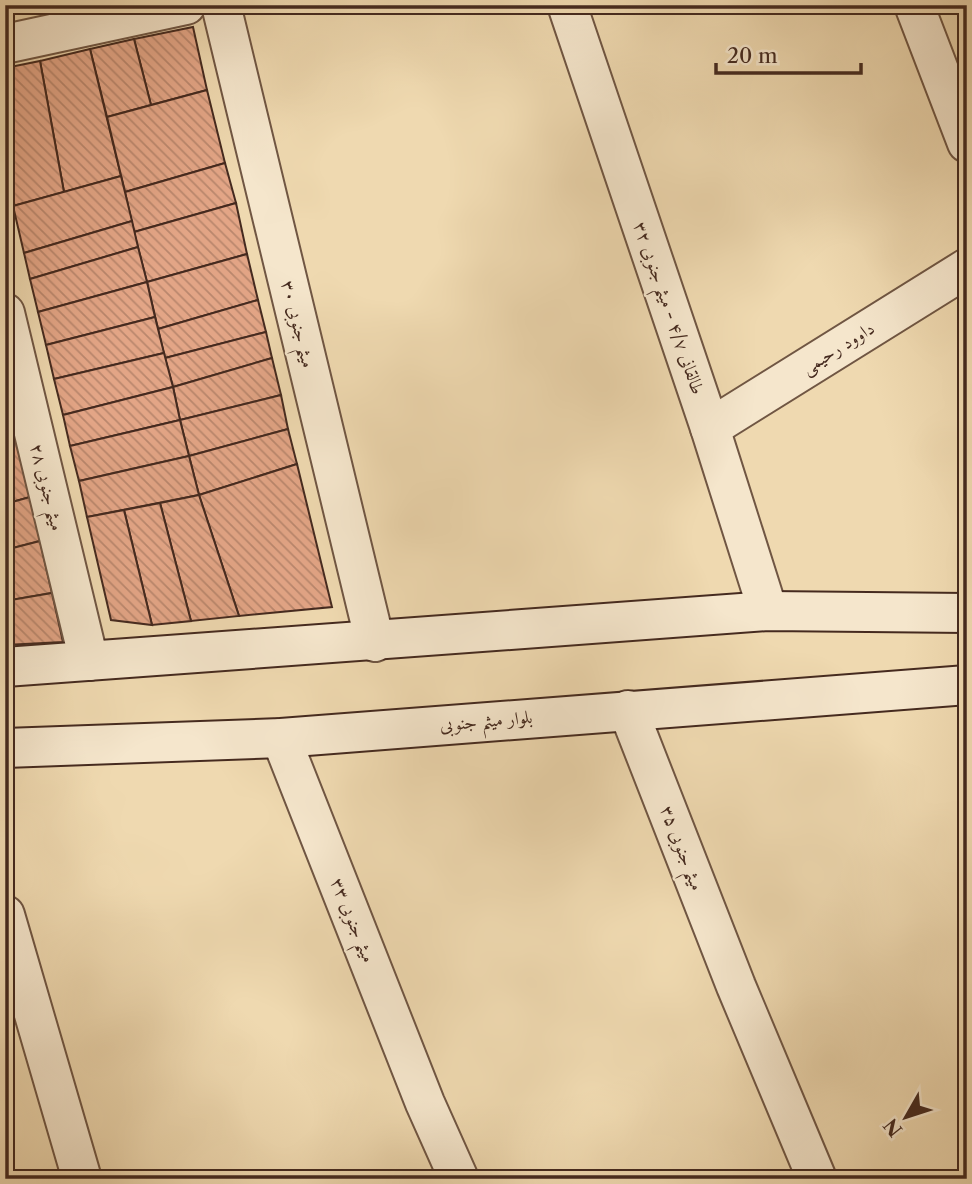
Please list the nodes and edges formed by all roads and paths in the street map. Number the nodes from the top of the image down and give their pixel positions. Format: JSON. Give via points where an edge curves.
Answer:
{"nodes":[{"id":1,"x":186,"y":5,"type":"edge"},
{"id":2,"x":221,"y":5,"type":"edge"},
{"id":3,"x":567,"y":5,"type":"edge"},
{"id":4,"x":914,"y":5,"type":"edge"},
{"id":5,"x":5,"y":44,"type":"edge"},
{"id":6,"x":967,"y":143,"type":"edge"},
{"id":7,"x":967,"y":268,"type":"edge"},
{"id":8,"x":5,"y":313,"type":"edge"},
{"id":9,"x":710,"y":428,"type":"junction"},
{"id":10,"x":768,"y":611,"type":"junction"},
{"id":11,"x":967,"y":613,"type":"edge"},
{"id":12,"x":375,"y":642,"type":"junction"},
{"id":13,"x":89,"y":661,"type":"junction"},
{"id":14,"x":5,"y":667,"type":"edge"},
{"id":15,"x":967,"y":685,"type":"edge"},
{"id":16,"x":628,"y":710,"type":"junction"},
{"id":17,"x":281,"y":737,"type":"junction"},
{"id":18,"x":5,"y":748,"type":"edge"},
{"id":19,"x":5,"y":915,"type":"edge"},
{"id":20,"x":81,"y":1173,"type":"edge"},
{"id":21,"x":459,"y":1179,"type":"edge"},
{"id":22,"x":817,"y":1179,"type":"edge"}],
"edges":[{"from":1,"to":5,"type":"street"},
{"from":2,"to":12,"type":"street","name":"میثم جنوبی ۳۰"},
{"from":3,"to":9,"type":"street","name":"طالقانی ۴/۷ - میثم جنوبی ۳۲"},
{"from":4,"to":6,"type":"street"},
{"from":7,"to":9,"type":"street","name":"داوود رحیمی"},
{"from":8,"to":13,"type":"street","name":"میثم جنوبی ۲۸"},
{"from":9,"to":10,"type":"street","name":"طالقانی ۴/۷ - میثم جنوبی ۳۲"},
{"from":10,"to":11,"type":"street"},
{"from":10,"to":12,"type":"street"},
{"from":12,"to":13,"type":"street"},
{"from":13,"to":14,"type":"street"},
{"from":15,"to":16,"type":"street","name":"بلوار میثم جنوبی"},
{"from":16,"to":17,"type":"street","name":"بلوار میثم جنوبی"},
{"from":16,"to":22,"type":"street","name":"میثم جنوبی ۳۵"},
{"from":17,"to":18,"type":"street","name":"بلوار میثم جنوبی"},
{"from":17,"to":21,"type":"street","name":"میثم جنوبی ۳۳"},
{"from":19,"to":20,"type":"street"}]}
